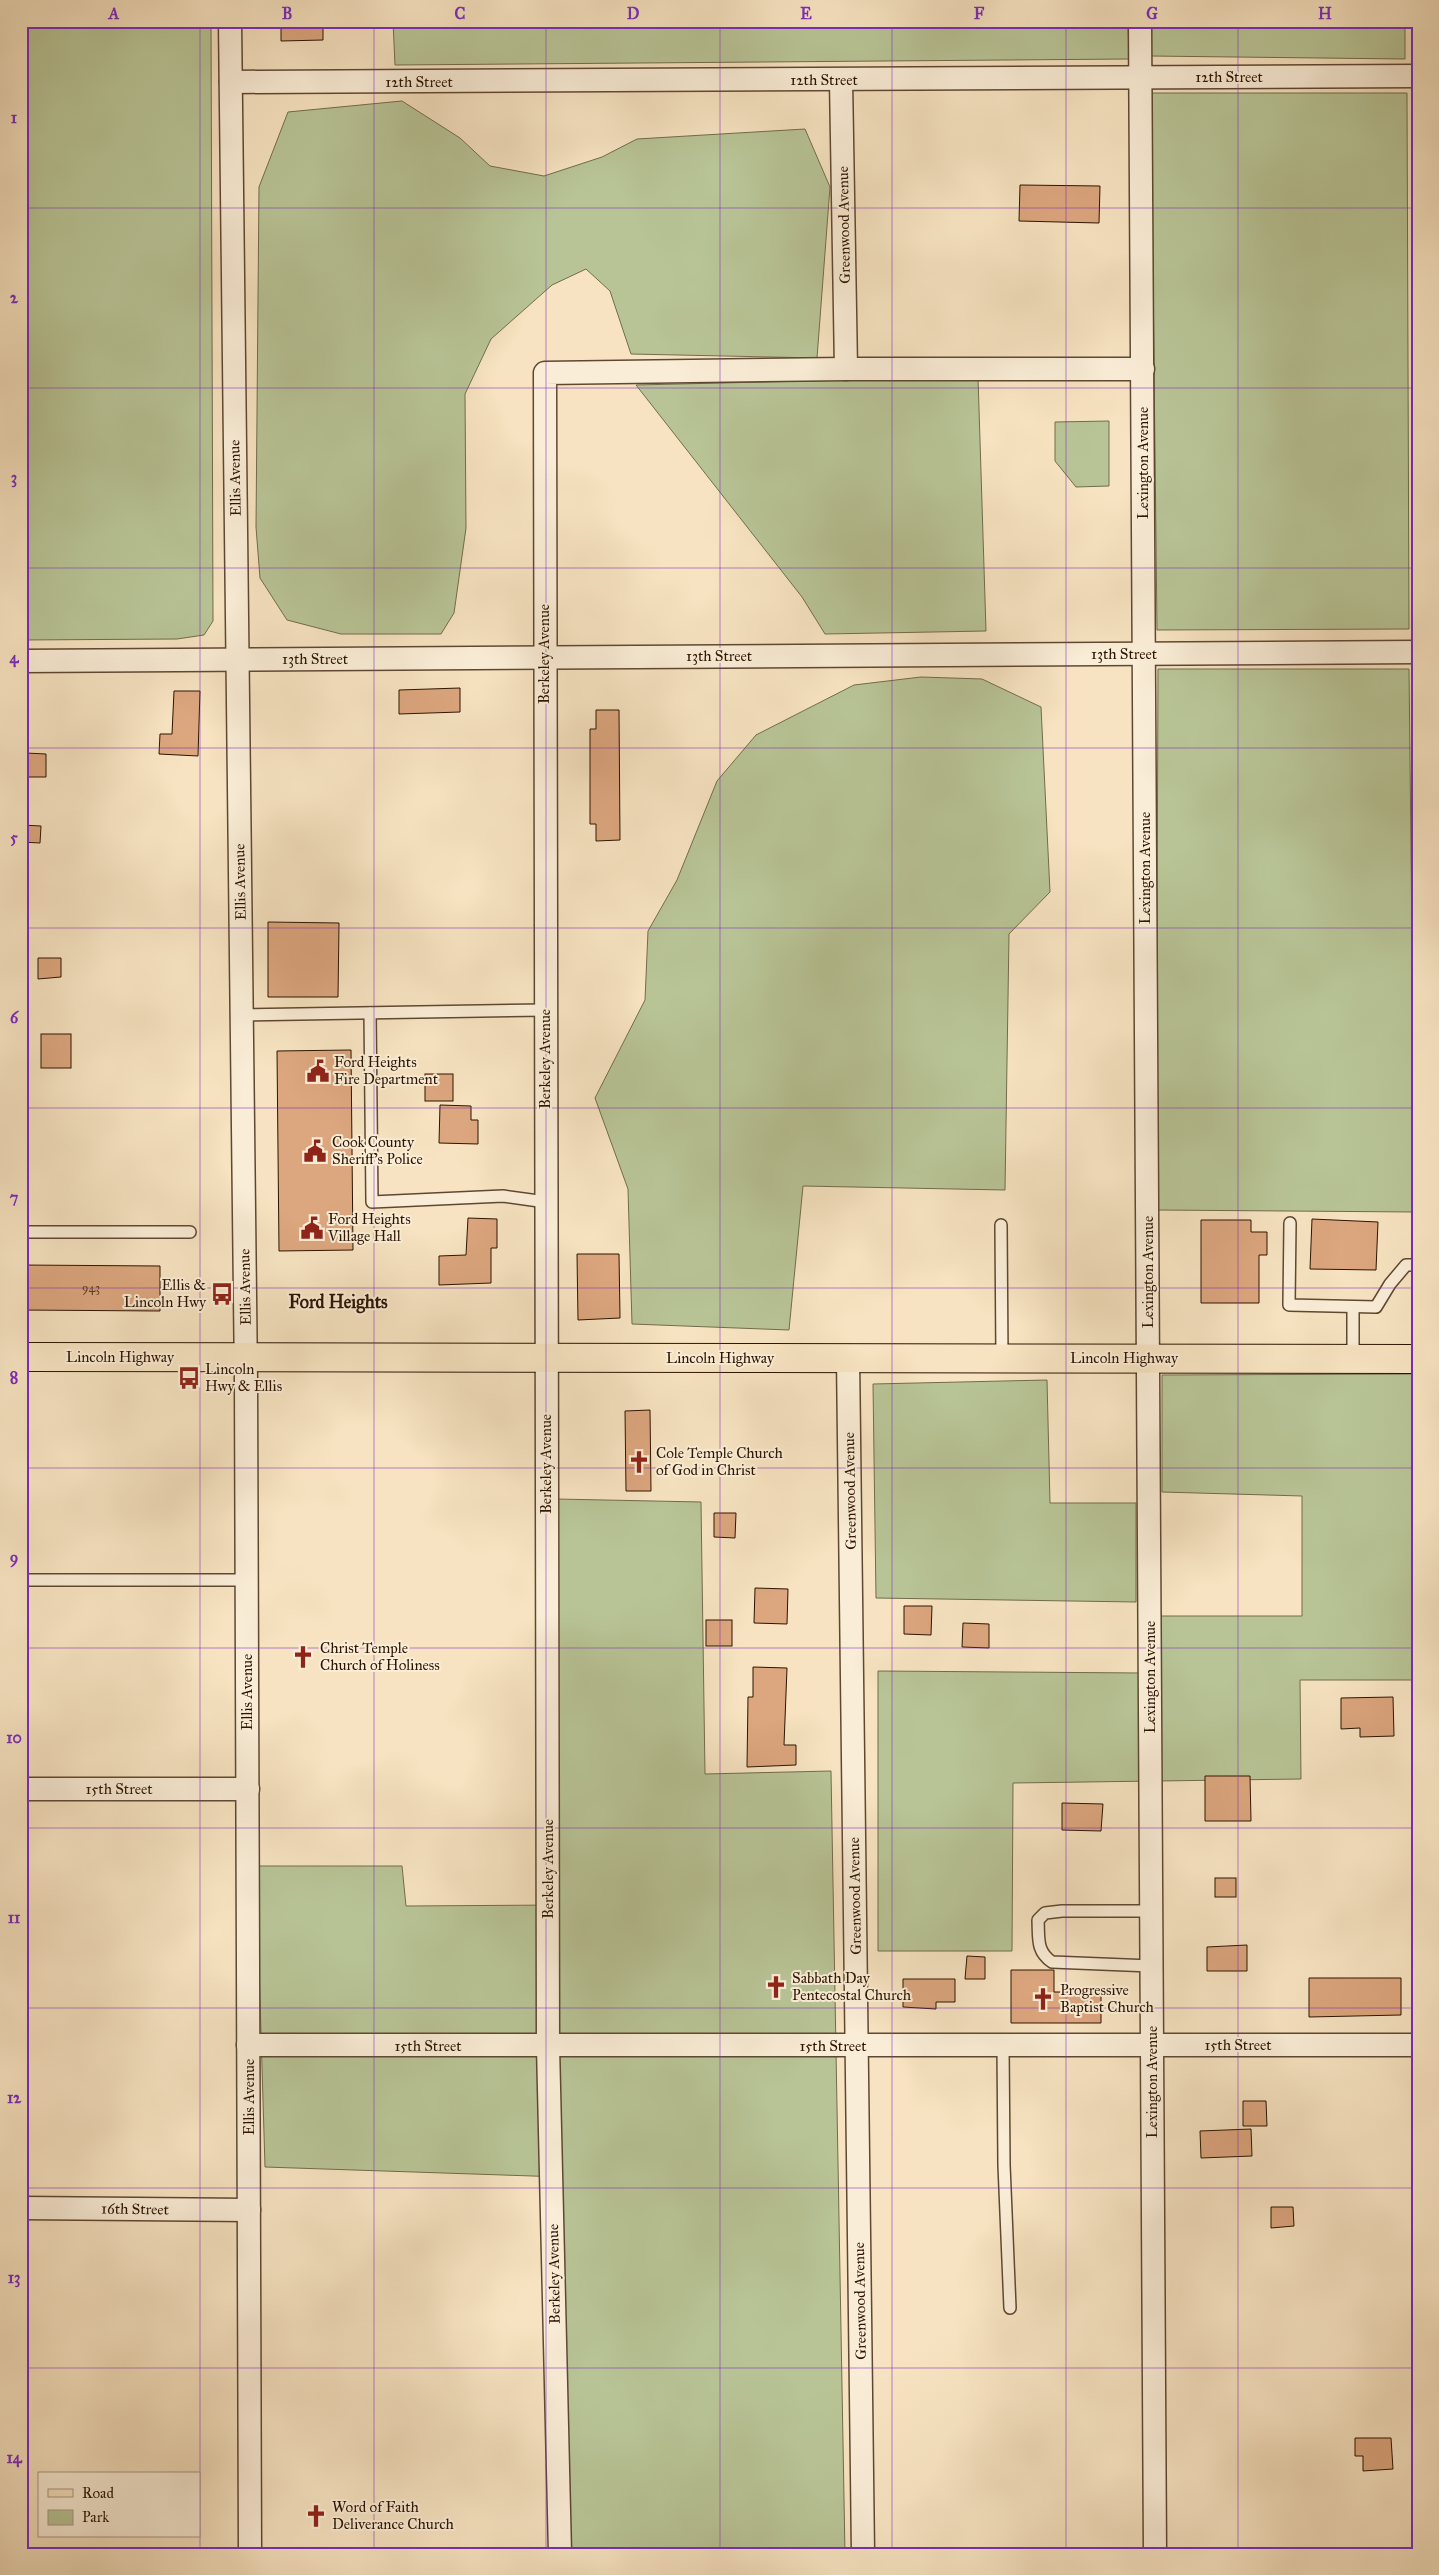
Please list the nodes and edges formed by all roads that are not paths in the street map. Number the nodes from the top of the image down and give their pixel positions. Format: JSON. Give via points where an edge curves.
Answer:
{"nodes":[{"id":1,"x":230,"y":21,"type":"edge"},
{"id":2,"x":1140,"y":21,"type":"edge"},
{"id":3,"x":1418,"y":76,"type":"edge"},
{"id":4,"x":1141,"y":78,"type":"junction"},
{"id":5,"x":841,"y":80,"type":"junction"},
{"id":6,"x":231,"y":82,"type":"junction"},
{"id":7,"x":846,"y":369,"type":"junction"},
{"id":8,"x":1143,"y":369,"type":"junction"},
{"id":9,"x":1418,"y":652,"type":"edge"},
{"id":10,"x":1144,"y":654,"type":"junction"},
{"id":11,"x":544,"y":658,"type":"junction"},
{"id":12,"x":236,"y":660,"type":"junction"},
{"id":13,"x":21,"y":661,"type":"edge"},
{"id":14,"x":545,"y":1010,"type":"junction"},
{"id":15,"x":370,"y":1013,"type":"junction"},
{"id":16,"x":243,"y":1015,"type":"junction"},
{"id":17,"x":546,"y":1202,"type":"junction"},
{"id":18,"x":1290,"y":1223,"type":"dead end"},
{"id":19,"x":1001,"y":1225,"type":"dead end"},
{"id":20,"x":21,"y":1232,"type":"edge"},
{"id":21,"x":190,"y":1232,"type":"dead end"},
{"id":22,"x":1418,"y":1265,"type":"edge"},
{"id":23,"x":1353,"y":1306,"type":"junction"},
{"id":24,"x":21,"y":1357,"type":"edge"},
{"id":25,"x":246,"y":1357,"type":"junction"},
{"id":26,"x":546,"y":1357,"type":"junction"},
{"id":27,"x":848,"y":1358,"type":"junction"},
{"id":28,"x":1002,"y":1358,"type":"junction"},
{"id":29,"x":1148,"y":1358,"type":"junction"},
{"id":30,"x":1353,"y":1359,"type":"junction"},
{"id":31,"x":1418,"y":1359,"type":"edge"},
{"id":32,"x":21,"y":1580,"type":"edge"},
{"id":33,"x":247,"y":1580,"type":"junction"},
{"id":34,"x":21,"y":1789,"type":"edge"},
{"id":35,"x":248,"y":1789,"type":"junction"},
{"id":36,"x":1151,"y":1911,"type":"junction"},
{"id":37,"x":1151,"y":1966,"type":"junction"},
{"id":38,"x":248,"y":2045,"type":"junction"},
{"id":39,"x":1152,"y":2045,"type":"junction"},
{"id":40,"x":1418,"y":2045,"type":"edge"},
{"id":41,"x":548,"y":2046,"type":"junction"},
{"id":42,"x":856,"y":2046,"type":"junction"},
{"id":43,"x":1003,"y":2046,"type":"junction"},
{"id":44,"x":21,"y":2208,"type":"edge"},
{"id":45,"x":249,"y":2210,"type":"junction"},
{"id":46,"x":1010,"y":2308,"type":"dead end"},
{"id":47,"x":250,"y":2554,"type":"edge"},
{"id":48,"x":560,"y":2554,"type":"edge"},
{"id":49,"x":863,"y":2554,"type":"edge"},
{"id":50,"x":1154,"y":2554,"type":"edge"}],
"edges":[{"from":1,"to":6,"type":"street","name":"Ellis Avenue"},
{"from":2,"to":4,"type":"street","name":"Lexington Avenue"},
{"from":3,"to":4,"type":"street","name":"12th Street"},
{"from":4,"to":5,"type":"street","name":"12th Street"},
{"from":4,"to":8,"type":"street","name":"Lexington Avenue"},
{"from":5,"to":6,"type":"street","name":"12th Street"},
{"from":5,"to":7,"type":"street","name":"Greenwood Avenue"},
{"from":6,"to":12,"type":"street","name":"Ellis Avenue"},
{"from":7,"to":8,"type":"street"},
{"from":7,"to":11,"type":"street","name":"Berkeley Avenue","via":[[545,374]]},
{"from":8,"to":10,"type":"street","name":"Lexington Avenue"},
{"from":9,"to":10,"type":"street","name":"13th Street"},
{"from":10,"to":11,"type":"street","name":"13th Street"},
{"from":10,"to":29,"type":"street","name":"Lexington Avenue"},
{"from":11,"to":12,"type":"street","name":"13th Street"},
{"from":11,"to":14,"type":"street","name":"Berkeley Avenue"},
{"from":12,"to":13,"type":"street","name":"13th Street"},
{"from":12,"to":16,"type":"street","name":"Ellis Avenue"},
{"from":14,"to":15,"type":"lane"},
{"from":14,"to":17,"type":"street","name":"Berkeley Avenue"},
{"from":15,"to":16,"type":"lane"},
{"from":15,"to":17,"type":"lane","via":[[372,1202],[503,1196]]},
{"from":16,"to":25,"type":"street","name":"Ellis Avenue"},
{"from":17,"to":26,"type":"street","name":"Berkeley Avenue"},
{"from":18,"to":23,"type":"lane","via":[[1289,1306]]},
{"from":19,"to":28,"type":"lane"},
{"from":20,"to":21,"type":"lane"},
{"from":22,"to":23,"type":"lane","via":[[1406,1265],[1376,1307]]},
{"from":23,"to":30,"type":"lane"},
{"from":24,"to":25,"type":"main road","name":"Lincoln Highway"},
{"from":25,"to":26,"type":"main road","name":"Lincoln Highway"},
{"from":25,"to":33,"type":"street","name":"Ellis Avenue"},
{"from":26,"to":27,"type":"main road","name":"Lincoln Highway"},
{"from":26,"to":41,"type":"street","name":"Berkeley Avenue"},
{"from":27,"to":28,"type":"main road","name":"Lincoln Highway"},
{"from":27,"to":42,"type":"street","name":"Greenwood Avenue"},
{"from":28,"to":29,"type":"main road","name":"Lincoln Highway"},
{"from":29,"to":30,"type":"main road","name":"Lincoln Highway"},
{"from":29,"to":36,"type":"street","name":"Lexington Avenue"},
{"from":30,"to":31,"type":"main road","name":"Lincoln Highway"},
{"from":32,"to":33,"type":"lane"},
{"from":33,"to":35,"type":"street","name":"Ellis Avenue"},
{"from":34,"to":35,"type":"street","name":"15th Street"},
{"from":35,"to":38,"type":"street","name":"Ellis Avenue"},
{"from":36,"to":37,"type":"street","name":"Lexington Avenue"},
{"from":36,"to":37,"type":"lane","via":[[1062,1911],[1045,1913],[1038,1920],[1039,1947],[1052,1962]]},
{"from":37,"to":39,"type":"street","name":"Lexington Avenue"},
{"from":38,"to":41,"type":"street","name":"15th Street"},
{"from":38,"to":45,"type":"street","name":"Ellis Avenue"},
{"from":39,"to":40,"type":"street","name":"15th Street"},
{"from":39,"to":43,"type":"street","name":"15th Street"},
{"from":39,"to":50,"type":"street","name":"Lexington Avenue"},
{"from":41,"to":42,"type":"street","name":"15th Street"},
{"from":41,"to":48,"type":"street","name":"Berkeley Avenue"},
{"from":42,"to":43,"type":"street","name":"15th Street"},
{"from":42,"to":49,"type":"street","name":"Greenwood Avenue"},
{"from":43,"to":46,"type":"lane"},
{"from":44,"to":45,"type":"street","name":"16th Street"},
{"from":45,"to":47,"type":"street","name":"Ellis Avenue"}]}
